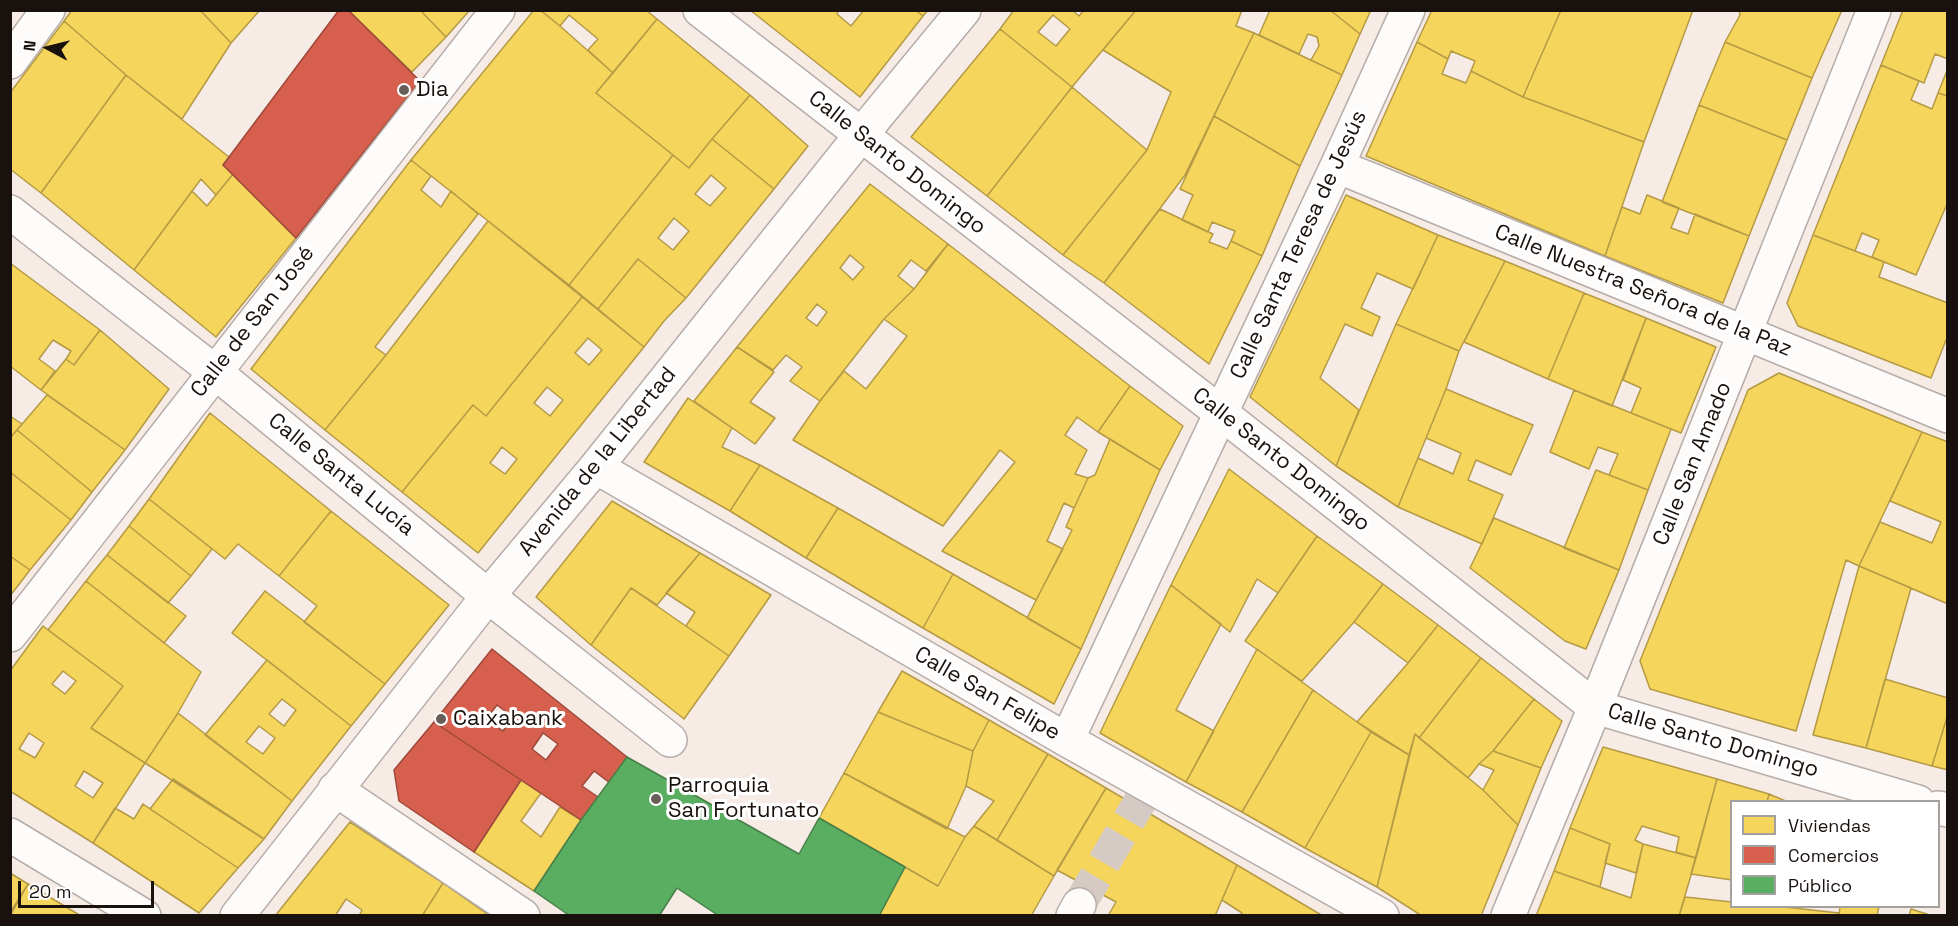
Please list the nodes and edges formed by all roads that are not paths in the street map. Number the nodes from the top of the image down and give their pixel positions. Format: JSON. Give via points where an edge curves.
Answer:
{"nodes":[{"id":1,"x":48,"y":10,"type":"edge"},
{"id":2,"x":498,"y":10,"type":"edge"},
{"id":3,"x":700,"y":10,"type":"edge"},
{"id":4,"x":964,"y":10,"type":"edge"},
{"id":5,"x":1408,"y":10,"type":"edge"},
{"id":6,"x":1874,"y":10,"type":"edge"},
{"id":7,"x":10,"y":62,"type":"edge"},
{"id":8,"x":861,"y":135,"type":"junction"},
{"id":9,"x":1337,"y":166,"type":"junction"},
{"id":10,"x":10,"y":212,"type":"edge"},
{"id":11,"x":1746,"y":332,"type":"junction"},
{"id":12,"x":214,"y":372,"type":"junction"},
{"id":13,"x":1221,"y":412,"type":"junction"},
{"id":14,"x":1947,"y":416,"type":"edge"},
{"id":15,"x":596,"y":467,"type":"junction"},
{"id":16,"x":488,"y":596,"type":"junction"},
{"id":17,"x":10,"y":635,"type":"edge"},
{"id":18,"x":1595,"y":707,"type":"junction"},
{"id":19,"x":670,"y":740,"type":"dead end"},
{"id":20,"x":1066,"y":740,"type":"junction"},
{"id":21,"x":335,"y":789,"type":"junction"},
{"id":22,"x":1915,"y":800,"type":"edge"},
{"id":23,"x":10,"y":835,"type":"edge"},
{"id":24,"x":144,"y":915,"type":"edge"},
{"id":25,"x":237,"y":915,"type":"edge"},
{"id":26,"x":523,"y":915,"type":"edge"},
{"id":27,"x":1383,"y":915,"type":"edge"},
{"id":28,"x":1508,"y":915,"type":"edge"}],
"edges":[{"from":1,"to":7,"type":"street"},
{"from":2,"to":12,"type":"street","name":"Calle de San José"},
{"from":3,"to":8,"type":"street","name":"Calle Santo Domingo"},
{"from":4,"to":8,"type":"street","name":"Avenida de la Libertad"},
{"from":5,"to":9,"type":"street","name":"Calle Santa Teresa de Jesús"},
{"from":6,"to":11,"type":"street","name":"Calle San Amado"},
{"from":8,"to":13,"type":"street","name":"Calle Santo Domingo"},
{"from":8,"to":15,"type":"street","name":"Avenida de la Libertad"},
{"from":9,"to":11,"type":"street","name":"Calle Nuestra Señora de la Paz"},
{"from":9,"to":13,"type":"street","name":"Calle Santa Teresa de Jesús"},
{"from":10,"to":12,"type":"street","name":"Calle Santa Lucía"},
{"from":11,"to":14,"type":"street","name":"Calle Nuestra Señora de la Paz"},
{"from":11,"to":18,"type":"street","name":"Calle San Amado"},
{"from":12,"to":16,"type":"street","name":"Calle Santa Lucía"},
{"from":12,"to":17,"type":"street","name":"Calle de San José"},
{"from":13,"to":18,"type":"street","name":"Calle Santo Domingo"},
{"from":13,"to":20,"type":"street","name":"Calle Santa Teresa de Jesús"},
{"from":15,"to":16,"type":"street","name":"Avenida de la Libertad"},
{"from":15,"to":20,"type":"street","name":"Calle San Felipe"},
{"from":16,"to":19,"type":"street","name":"Calle Santa Lucía"},
{"from":16,"to":21,"type":"street","name":"Avenida de la Libertad"},
{"from":18,"to":22,"type":"street","name":"Calle Santo Domingo"},
{"from":18,"to":28,"type":"street","name":"Calle San Amado"},
{"from":20,"to":27,"type":"street","name":"Calle San Felipe"},
{"from":21,"to":25,"type":"street","name":"Avenida de la Libertad"},
{"from":21,"to":26,"type":"street"},
{"from":23,"to":24,"type":"street"}]}
